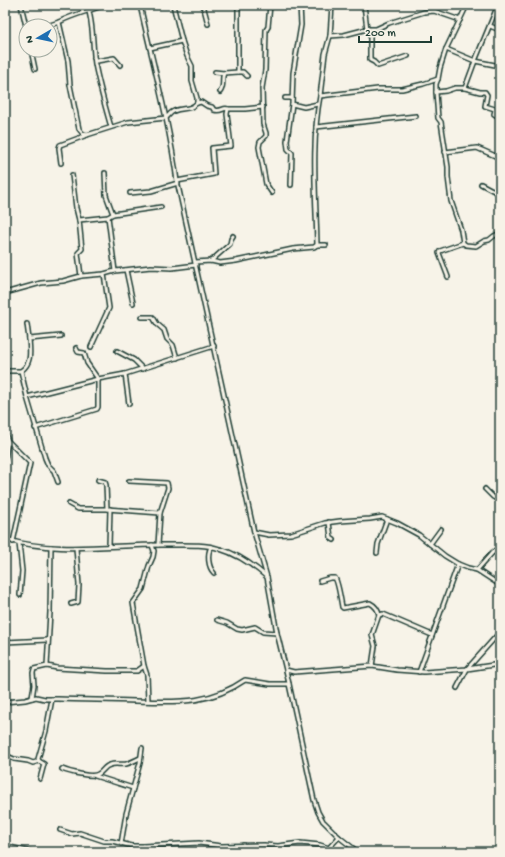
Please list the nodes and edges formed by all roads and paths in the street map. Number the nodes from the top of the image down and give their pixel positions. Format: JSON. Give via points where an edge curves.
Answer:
{"nodes":[{"id":1,"x":21,"y":5,"type":"edge"},
{"id":2,"x":87,"y":5,"type":"edge"},
{"id":3,"x":104,"y":5,"type":"edge"},
{"id":4,"x":140,"y":5,"type":"edge"},
{"id":5,"x":173,"y":5,"type":"edge"},
{"id":6,"x":203,"y":5,"type":"edge"},
{"id":7,"x":238,"y":5,"type":"edge"},
{"id":8,"x":270,"y":5,"type":"edge"},
{"id":9,"x":300,"y":5,"type":"edge"},
{"id":10,"x":332,"y":5,"type":"edge"},
{"id":11,"x":364,"y":5,"type":"edge"},
{"id":12,"x":467,"y":5,"type":"edge"},
{"id":13,"x":498,"y":5,"type":"edge"},
{"id":14,"x":89,"y":11,"type":"junction"},
{"id":15,"x":24,"y":18,"type":"edge"},
{"id":16,"x":460,"y":20,"type":"junction"},
{"id":17,"x":59,"y":22,"type":"joint"},
{"id":18,"x":208,"y":24,"type":"dead end"},
{"id":19,"x":490,"y":26,"type":"junction"},
{"id":20,"x":367,"y":29,"type":"junction"},
{"id":21,"x":500,"y":30,"type":"edge"},
{"id":22,"x":330,"y":36,"type":"junction"},
{"id":23,"x":182,"y":41,"type":"junction"},
{"id":24,"x":150,"y":48,"type":"junction"},
{"id":25,"x":446,"y":49,"type":"junction"},
{"id":26,"x":408,"y":56,"type":"dead end"},
{"id":27,"x":33,"y":58,"type":"edge"},
{"id":28,"x":94,"y":58,"type":"junction"},
{"id":29,"x":475,"y":61,"type":"junction"},
{"id":30,"x":120,"y":66,"type":"dead end"},
{"id":31,"x":500,"y":66,"type":"edge"},
{"id":32,"x":35,"y":69,"type":"dead end"},
{"id":33,"x":215,"y":72,"type":"dead end"},
{"id":34,"x":238,"y":72,"type":"junction"},
{"id":35,"x":224,"y":73,"type":"junction"},
{"id":36,"x":247,"y":76,"type":"dead end"},
{"id":37,"x":438,"y":79,"type":"junction"},
{"id":38,"x":464,"y":88,"type":"junction"},
{"id":39,"x":220,"y":92,"type":"dead end"},
{"id":40,"x":436,"y":92,"type":"junction"},
{"id":41,"x":320,"y":96,"type":"junction"},
{"id":42,"x":285,"y":98,"type":"dead end"},
{"id":43,"x":292,"y":98,"type":"junction"},
{"id":44,"x":197,"y":103,"type":"junction"},
{"id":45,"x":292,"y":104,"type":"junction"},
{"id":46,"x":318,"y":104,"type":"junction"},
{"id":47,"x":263,"y":107,"type":"junction"},
{"id":48,"x":228,"y":109,"type":"junction"},
{"id":49,"x":416,"y":116,"type":"dead end"},
{"id":50,"x":499,"y":117,"type":"dead end"},
{"id":51,"x":166,"y":118,"type":"junction"},
{"id":52,"x":111,"y":127,"type":"junction"},
{"id":53,"x":316,"y":128,"type":"junction"},
{"id":54,"x":87,"y":135,"type":"junction"},
{"id":55,"x":445,"y":152,"type":"junction"},
{"id":56,"x":500,"y":158,"type":"edge"},
{"id":57,"x":61,"y":163,"type":"dead end"},
{"id":58,"x":105,"y":173,"type":"dead end"},
{"id":59,"x":72,"y":174,"type":"dead end"},
{"id":60,"x":178,"y":182,"type":"junction"},
{"id":61,"x":481,"y":184,"type":"dead end"},
{"id":62,"x":291,"y":185,"type":"dead end"},
{"id":63,"x":130,"y":193,"type":"dead end"},
{"id":64,"x":272,"y":193,"type":"dead end"},
{"id":65,"x":500,"y":193,"type":"edge"},
{"id":66,"x":161,"y":207,"type":"dead end"},
{"id":67,"x":113,"y":214,"type":"junction"},
{"id":68,"x":108,"y":217,"type":"junction"},
{"id":69,"x":79,"y":220,"type":"junction"},
{"id":70,"x":500,"y":233,"type":"edge"},
{"id":71,"x":233,"y":236,"type":"dead end"},
{"id":72,"x":463,"y":242,"type":"junction"},
{"id":73,"x":317,"y":245,"type":"junction"},
{"id":74,"x":326,"y":245,"type":"dead end"},
{"id":75,"x":211,"y":261,"type":"junction"},
{"id":76,"x":196,"y":264,"type":"junction"},
{"id":77,"x":126,"y":270,"type":"junction"},
{"id":78,"x":115,"y":271,"type":"junction"},
{"id":79,"x":104,"y":274,"type":"junction"},
{"id":80,"x":81,"y":276,"type":"junction"},
{"id":81,"x":448,"y":278,"type":"dead end"},
{"id":82,"x":5,"y":293,"type":"edge"},
{"id":83,"x":133,"y":303,"type":"dead end"},
{"id":84,"x":142,"y":317,"type":"dead end"},
{"id":85,"x":27,"y":324,"type":"dead end"},
{"id":86,"x":62,"y":336,"type":"dead end"},
{"id":87,"x":29,"y":339,"type":"junction"},
{"id":88,"x":214,"y":346,"type":"junction"},
{"id":89,"x":91,"y":347,"type":"dead end"},
{"id":90,"x":76,"y":348,"type":"dead end"},
{"id":91,"x":117,"y":351,"type":"dead end"},
{"id":92,"x":177,"y":358,"type":"junction"},
{"id":93,"x":143,"y":369,"type":"junction"},
{"id":94,"x":5,"y":371,"type":"edge"},
{"id":95,"x":21,"y":371,"type":"junction"},
{"id":96,"x":125,"y":374,"type":"junction"},
{"id":97,"x":98,"y":379,"type":"junction"},
{"id":98,"x":27,"y":397,"type":"junction"},
{"id":99,"x":129,"y":404,"type":"dead end"},
{"id":100,"x":35,"y":428,"type":"junction"},
{"id":101,"x":5,"y":432,"type":"edge"},
{"id":102,"x":8,"y":441,"type":"junction"},
{"id":103,"x":5,"y":459,"type":"edge"},
{"id":104,"x":98,"y":480,"type":"dead end"},
{"id":105,"x":129,"y":481,"type":"dead end"},
{"id":106,"x":58,"y":482,"type":"dead end"},
{"id":107,"x":485,"y":489,"type":"dead end"},
{"id":108,"x":500,"y":502,"type":"edge"},
{"id":109,"x":69,"y":504,"type":"dead end"},
{"id":110,"x":108,"y":509,"type":"junction"},
{"id":111,"x":160,"y":513,"type":"junction"},
{"id":112,"x":387,"y":519,"type":"junction"},
{"id":113,"x":329,"y":522,"type":"junction"},
{"id":114,"x":441,"y":529,"type":"dead end"},
{"id":115,"x":254,"y":532,"type":"junction"},
{"id":116,"x":5,"y":539,"type":"edge"},
{"id":117,"x":334,"y":540,"type":"dead end"},
{"id":118,"x":13,"y":542,"type":"junction"},
{"id":119,"x":19,"y":543,"type":"junction"},
{"id":120,"x":158,"y":544,"type":"junction"},
{"id":121,"x":430,"y":544,"type":"junction"},
{"id":122,"x":152,"y":545,"type":"junction"},
{"id":123,"x":109,"y":546,"type":"junction"},
{"id":124,"x":211,"y":547,"type":"junction"},
{"id":125,"x":500,"y":547,"type":"edge"},
{"id":126,"x":51,"y":548,"type":"junction"},
{"id":127,"x":76,"y":548,"type":"junction"},
{"id":128,"x":377,"y":553,"type":"dead end"},
{"id":129,"x":458,"y":564,"type":"junction"},
{"id":130,"x":477,"y":570,"type":"junction"},
{"id":131,"x":214,"y":573,"type":"dead end"},
{"id":132,"x":267,"y":577,"type":"junction"},
{"id":133,"x":320,"y":581,"type":"dead end"},
{"id":134,"x":500,"y":585,"type":"edge"},
{"id":135,"x":20,"y":595,"type":"dead end"},
{"id":136,"x":71,"y":604,"type":"dead end"},
{"id":137,"x":379,"y":615,"type":"junction"},
{"id":138,"x":217,"y":620,"type":"dead end"},
{"id":139,"x":500,"y":632,"type":"edge"},
{"id":140,"x":277,"y":633,"type":"junction"},
{"id":141,"x":432,"y":635,"type":"junction"},
{"id":142,"x":48,"y":640,"type":"junction"},
{"id":143,"x":5,"y":642,"type":"edge"},
{"id":144,"x":500,"y":664,"type":"edge"},
{"id":145,"x":46,"y":666,"type":"junction"},
{"id":146,"x":144,"y":666,"type":"junction"},
{"id":147,"x":372,"y":666,"type":"junction"},
{"id":148,"x":467,"y":669,"type":"junction"},
{"id":149,"x":286,"y":670,"type":"junction"},
{"id":150,"x":294,"y":672,"type":"junction"},
{"id":151,"x":419,"y":672,"type":"junction"},
{"id":152,"x":287,"y":676,"type":"junction"},
{"id":153,"x":289,"y":684,"type":"junction"},
{"id":154,"x":457,"y":688,"type":"dead end"},
{"id":155,"x":32,"y":698,"type":"junction"},
{"id":156,"x":52,"y":699,"type":"junction"},
{"id":157,"x":148,"y":701,"type":"junction"},
{"id":158,"x":5,"y":702,"type":"edge"},
{"id":159,"x":142,"y":748,"type":"dead end"},
{"id":160,"x":5,"y":755,"type":"edge"},
{"id":161,"x":140,"y":758,"type":"junction"},
{"id":162,"x":39,"y":761,"type":"junction"},
{"id":163,"x":62,"y":769,"type":"dead end"},
{"id":164,"x":94,"y":776,"type":"junction"},
{"id":165,"x":40,"y":779,"type":"dead end"},
{"id":166,"x":133,"y":788,"type":"junction"},
{"id":167,"x":60,"y":830,"type":"dead end"},
{"id":168,"x":339,"y":837,"type":"junction"},
{"id":169,"x":122,"y":844,"type":"junction"},
{"id":170,"x":243,"y":845,"type":"junction"},
{"id":171,"x":5,"y":846,"type":"edge"},
{"id":172,"x":143,"y":846,"type":"junction"},
{"id":173,"x":329,"y":848,"type":"junction"},
{"id":174,"x":32,"y":852,"type":"edge"},
{"id":175,"x":142,"y":852,"type":"edge"},
{"id":176,"x":242,"y":852,"type":"edge"},
{"id":177,"x":325,"y":852,"type":"edge"},
{"id":178,"x":358,"y":852,"type":"edge"}],
"edges":[{"from":1,"to":15,"type":"street"},
{"from":2,"to":14,"type":"street"},
{"from":3,"to":14,"type":"street"},
{"from":4,"to":24,"type":"street"},
{"from":5,"to":23,"type":"street"},
{"from":6,"to":18,"type":"street"},
{"from":7,"to":34,"type":"street"},
{"from":8,"to":47,"type":"street","via":[[262,88]]},
{"from":9,"to":43,"type":"street"},
{"from":10,"to":22,"type":"street"},
{"from":11,"to":20,"type":"street"},
{"from":12,"to":16,"type":"street"},
{"from":13,"to":19,"type":"street"},
{"from":14,"to":17,"type":"street"},
{"from":14,"to":28,"type":"street"},
{"from":16,"to":20,"type":"street","via":[[429,11],[376,29]]},
{"from":16,"to":25,"type":"street"},
{"from":17,"to":54,"type":"street","via":[[79,130]]},
{"from":19,"to":21,"type":"street"},
{"from":19,"to":29,"type":"street"},
{"from":20,"to":22,"type":"street"},
{"from":20,"to":26,"type":"street","via":[[370,33],[370,60],[378,66]]},
{"from":22,"to":41,"type":"street"},
{"from":23,"to":24,"type":"street"},
{"from":23,"to":44,"type":"street","via":[[192,66],[192,81]]},
{"from":24,"to":51,"type":"street"},
{"from":25,"to":29,"type":"street"},
{"from":25,"to":37,"type":"street"},
{"from":27,"to":32,"type":"street"},
{"from":28,"to":30,"type":"street","via":[[97,61],[114,58]]},
{"from":28,"to":52,"type":"street"},
{"from":29,"to":31,"type":"street"},
{"from":29,"to":38,"type":"street"},
{"from":33,"to":35,"type":"street"},
{"from":34,"to":35,"type":"street"},
{"from":34,"to":36,"type":"street","via":[[243,72]]},
{"from":35,"to":39,"type":"street"},
{"from":37,"to":40,"type":"street"},
{"from":37,"to":41,"type":"street","via":[[402,89],[378,89]]},
{"from":38,"to":40,"type":"street"},
{"from":38,"to":50,"type":"street","via":[[487,93],[485,106],[494,109],[494,114]]},
{"from":40,"to":55,"type":"street"},
{"from":41,"to":46,"type":"street"},
{"from":42,"to":43,"type":"street"},
{"from":43,"to":45,"type":"street"},
{"from":44,"to":48,"type":"street","via":[[201,102],[219,111]]},
{"from":44,"to":51,"type":"street","via":[[193,107],[175,110]]},
{"from":45,"to":46,"type":"street","via":[[304,107]]},
{"from":45,"to":62,"type":"street","via":[[287,141],[288,149],[292,153]]},
{"from":46,"to":53,"type":"street"},
{"from":47,"to":48,"type":"street"},
{"from":47,"to":64,"type":"street","via":[[266,136],[259,147],[266,184]]},
{"from":48,"to":60,"type":"street","via":[[231,146],[212,148],[214,174]]},
{"from":49,"to":53,"type":"street"},
{"from":51,"to":52,"type":"street","via":[[128,122]]},
{"from":51,"to":60,"type":"street"},
{"from":52,"to":54,"type":"street"},
{"from":53,"to":73,"type":"street"},
{"from":54,"to":57,"type":"street","via":[[60,145]]},
{"from":55,"to":56,"type":"street","via":[[477,148]]},
{"from":55,"to":72,"type":"street","via":[[450,201]]},
{"from":58,"to":67,"type":"street","via":[[106,195]]},
{"from":59,"to":69,"type":"street"},
{"from":60,"to":63,"type":"street","via":[[151,191]]},
{"from":60,"to":76,"type":"street"},
{"from":61,"to":65,"type":"street"},
{"from":66,"to":67,"type":"street"},
{"from":67,"to":68,"type":"street"},
{"from":68,"to":69,"type":"street"},
{"from":68,"to":78,"type":"street"},
{"from":69,"to":80,"type":"street","via":[[82,249],[78,253]]},
{"from":70,"to":72,"type":"street","via":[[476,246]]},
{"from":71,"to":75,"type":"street","via":[[230,244]]},
{"from":72,"to":81,"type":"street","via":[[439,253]]},
{"from":73,"to":74,"type":"street"},
{"from":73,"to":75,"type":"street","via":[[236,261]]},
{"from":75,"to":76,"type":"street"},
{"from":76,"to":77,"type":"street"},
{"from":76,"to":88,"type":"street"},
{"from":77,"to":78,"type":"street"},
{"from":77,"to":83,"type":"street"},
{"from":78,"to":79,"type":"street"},
{"from":79,"to":80,"type":"street"},
{"from":79,"to":89,"type":"street","via":[[109,308]]},
{"from":80,"to":82,"type":"street"},
{"from":84,"to":92,"type":"street","via":[[153,317],[173,345]]},
{"from":85,"to":87,"type":"street"},
{"from":86,"to":87,"type":"street"},
{"from":87,"to":95,"type":"street","via":[[30,360]]},
{"from":88,"to":92,"type":"street"},
{"from":88,"to":115,"type":"street"},
{"from":90,"to":97,"type":"street","via":[[78,352],[84,353],[87,363]]},
{"from":91,"to":93,"type":"street","via":[[134,360]]},
{"from":92,"to":93,"type":"street"},
{"from":93,"to":96,"type":"street"},
{"from":94,"to":95,"type":"street"},
{"from":95,"to":98,"type":"street"},
{"from":96,"to":97,"type":"street"},
{"from":96,"to":99,"type":"street"},
{"from":97,"to":98,"type":"street"},
{"from":97,"to":100,"type":"street","via":[[97,409]]},
{"from":98,"to":100,"type":"street"},
{"from":100,"to":106,"type":"street","via":[[45,458]]},
{"from":101,"to":102,"type":"street"},
{"from":102,"to":103,"type":"street"},
{"from":102,"to":118,"type":"street","via":[[30,463]]},
{"from":104,"to":110,"type":"street","via":[[105,482]]},
{"from":105,"to":111,"type":"street","via":[[167,483],[168,488]]},
{"from":107,"to":108,"type":"street"},
{"from":109,"to":110,"type":"street","via":[[78,509]]},
{"from":110,"to":111,"type":"street"},
{"from":110,"to":123,"type":"street"},
{"from":111,"to":120,"type":"street"},
{"from":112,"to":113,"type":"street","via":[[382,517]]},
{"from":112,"to":121,"type":"street","via":[[404,526]]},
{"from":112,"to":128,"type":"street"},
{"from":113,"to":115,"type":"street","via":[[290,534],[269,535]]},
{"from":113,"to":117,"type":"street","via":[[331,538]]},
{"from":114,"to":121,"type":"street"},
{"from":115,"to":132,"type":"street"},
{"from":116,"to":118,"type":"street"},
{"from":118,"to":119,"type":"street"},
{"from":119,"to":126,"type":"street"},
{"from":119,"to":135,"type":"street","via":[[22,571]]},
{"from":120,"to":122,"type":"street"},
{"from":120,"to":124,"type":"street"},
{"from":121,"to":129,"type":"street"},
{"from":122,"to":123,"type":"street"},
{"from":122,"to":146,"type":"street","via":[[153,557],[143,589],[133,603]]},
{"from":123,"to":127,"type":"street"},
{"from":124,"to":131,"type":"street","via":[[209,561]]},
{"from":124,"to":132,"type":"street","via":[[244,560]]},
{"from":125,"to":130,"type":"street"},
{"from":126,"to":127,"type":"street"},
{"from":126,"to":142,"type":"street"},
{"from":127,"to":136,"type":"street","via":[[78,602]]},
{"from":129,"to":130,"type":"street"},
{"from":129,"to":141,"type":"street"},
{"from":130,"to":134,"type":"street"},
{"from":132,"to":140,"type":"street"},
{"from":133,"to":137,"type":"street","via":[[335,578],[343,608],[370,603]]},
{"from":137,"to":141,"type":"street","via":[[384,614]]},
{"from":137,"to":147,"type":"street","via":[[372,635],[375,646]]},
{"from":138,"to":140,"type":"street","via":[[237,629],[255,627],[263,632]]},
{"from":139,"to":148,"type":"street"},
{"from":140,"to":149,"type":"street"},
{"from":141,"to":151,"type":"street"},
{"from":142,"to":143,"type":"street"},
{"from":142,"to":145,"type":"street"},
{"from":144,"to":148,"type":"street"},
{"from":145,"to":146,"type":"street","via":[[115,671],[136,671]]},
{"from":145,"to":155,"type":"street","via":[[34,669]]},
{"from":146,"to":157,"type":"street"},
{"from":147,"to":150,"type":"street"},
{"from":147,"to":151,"type":"street"},
{"from":148,"to":151,"type":"street"},
{"from":148,"to":154,"type":"street"},
{"from":149,"to":150,"type":"street"},
{"from":149,"to":152,"type":"street"},
{"from":150,"to":152,"type":"street"},
{"from":152,"to":153,"type":"street"},
{"from":153,"to":157,"type":"street","via":[[244,680],[223,692],[196,700]]},
{"from":153,"to":168,"type":"street","via":[[314,800],[323,821]]},
{"from":155,"to":156,"type":"street"},
{"from":155,"to":158,"type":"street"},
{"from":156,"to":157,"type":"street"},
{"from":156,"to":162,"type":"street"},
{"from":159,"to":161,"type":"street"},
{"from":160,"to":162,"type":"street","via":[[33,763]]},
{"from":161,"to":164,"type":"street","via":[[125,764],[105,766],[100,774]]},
{"from":161,"to":166,"type":"street"},
{"from":162,"to":165,"type":"street","via":[[44,764]]},
{"from":163,"to":164,"type":"street"},
{"from":164,"to":166,"type":"street"},
{"from":166,"to":169,"type":"street"},
{"from":167,"to":169,"type":"street"},
{"from":168,"to":173,"type":"street"},
{"from":168,"to":178,"type":"street"},
{"from":169,"to":172,"type":"street"},
{"from":170,"to":172,"type":"street","via":[[185,843]]},
{"from":170,"to":173,"type":"street","via":[[278,846],[300,843]]},
{"from":170,"to":176,"type":"street"},
{"from":171,"to":174,"type":"street"},
{"from":172,"to":175,"type":"street"},
{"from":173,"to":177,"type":"street"}]}
